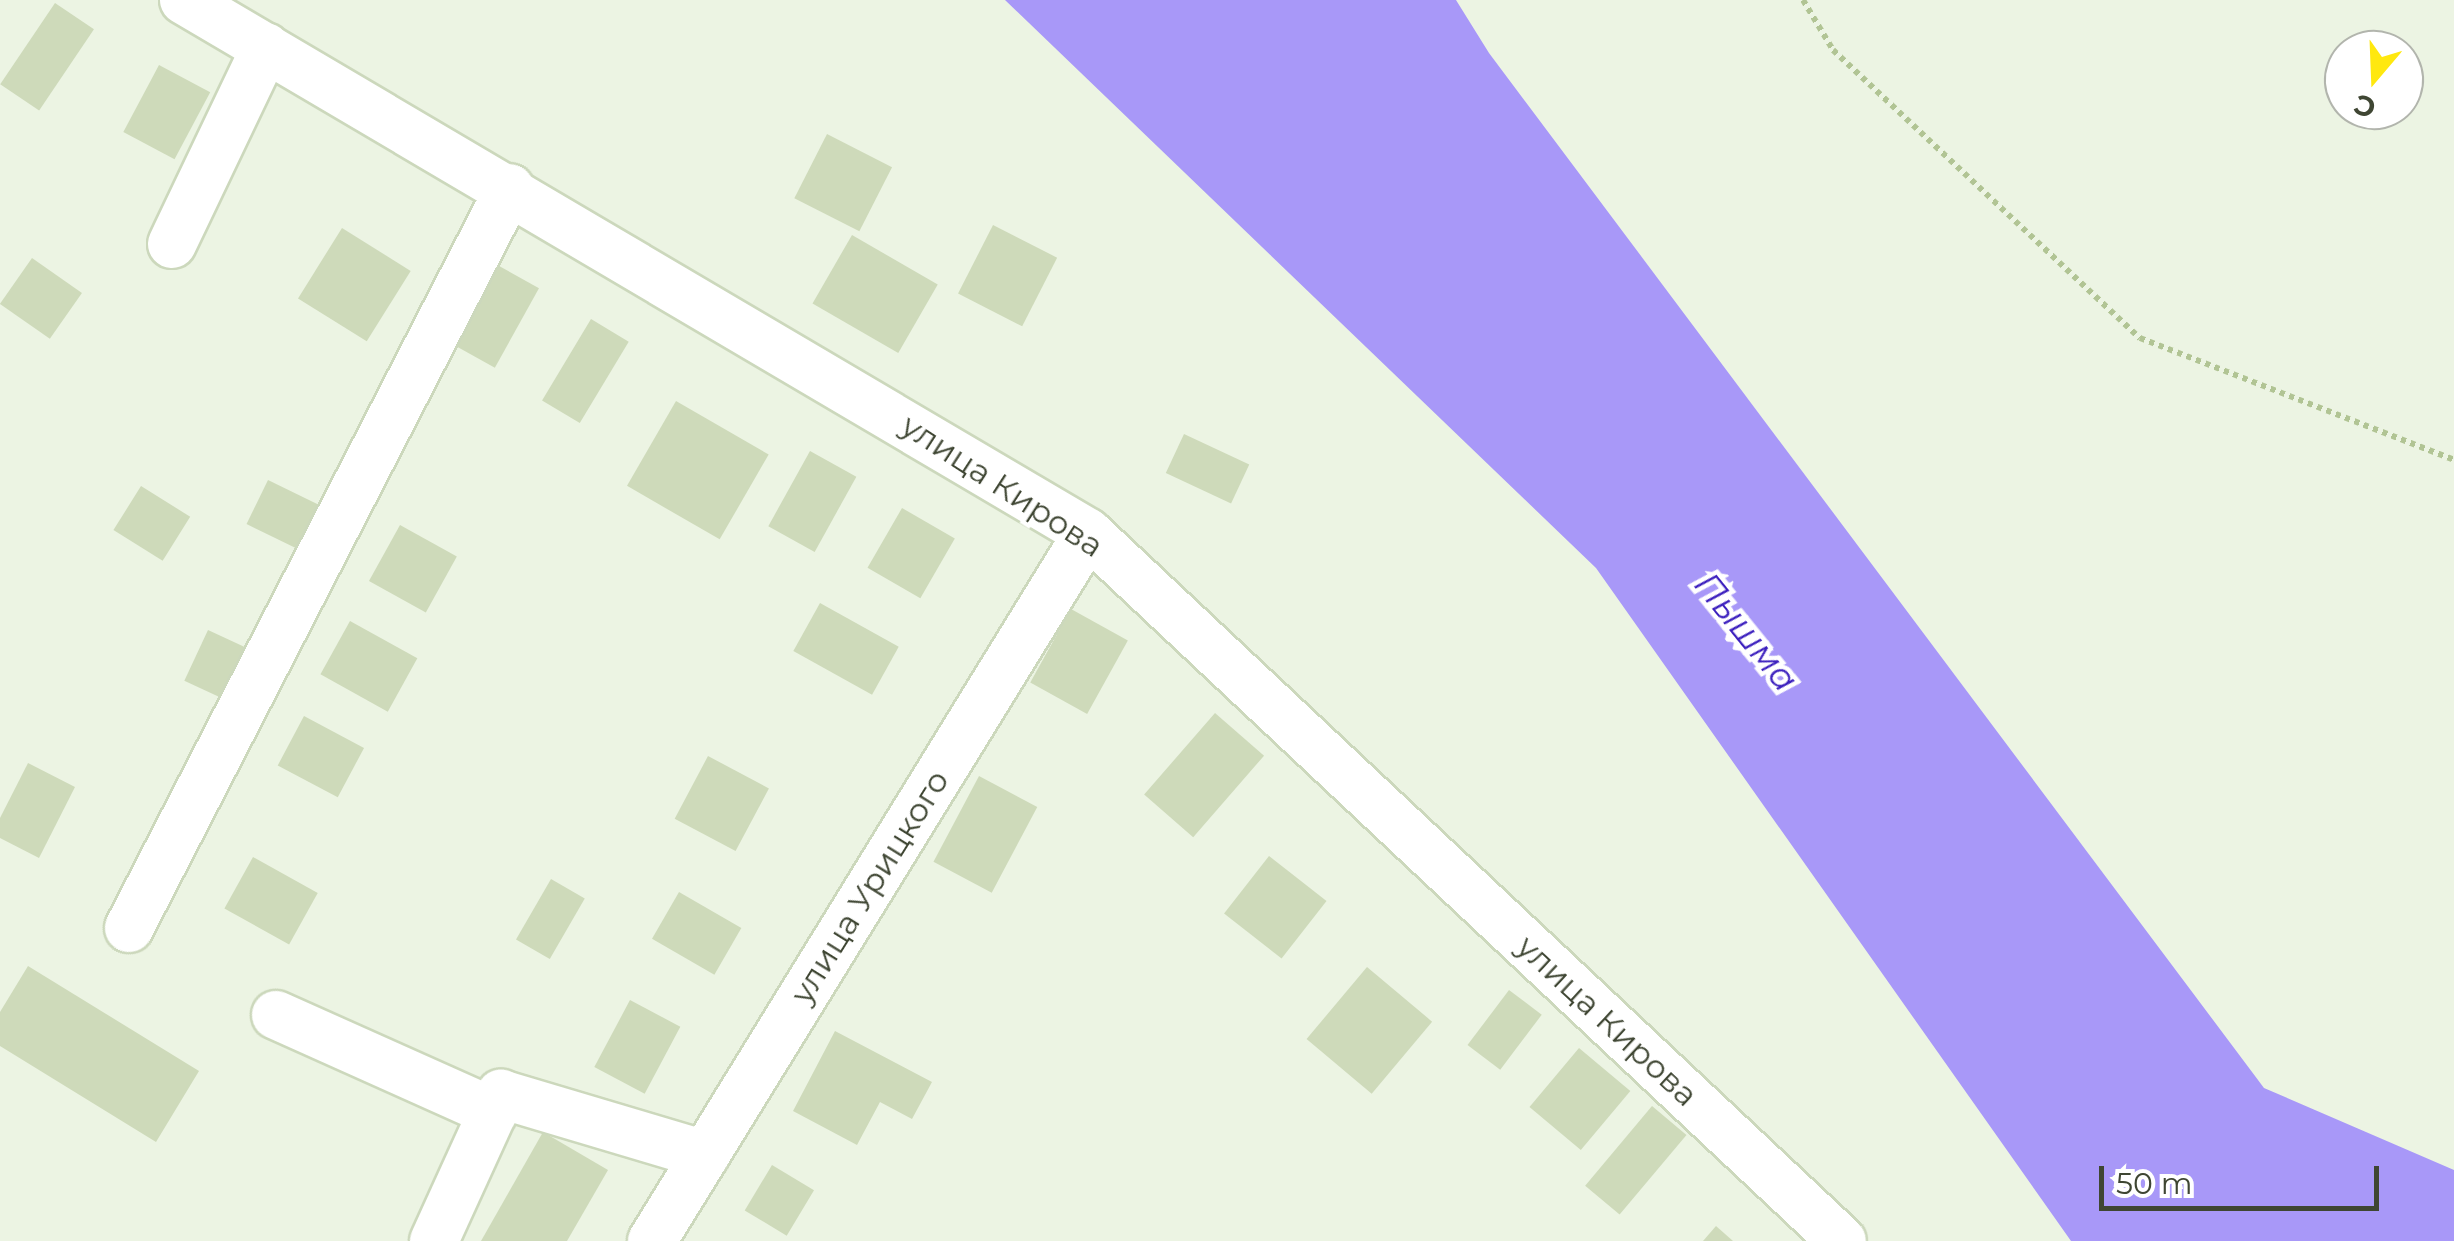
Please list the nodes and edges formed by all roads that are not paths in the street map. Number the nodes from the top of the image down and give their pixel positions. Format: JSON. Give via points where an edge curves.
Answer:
{"nodes":[{"id":1,"x":184,"y":0,"type":"edge"},
{"id":2,"x":266,"y":47,"type":"junction"},
{"id":3,"x":510,"y":188,"type":"junction"},
{"id":4,"x":172,"y":244,"type":"dead end"},
{"id":5,"x":1088,"y":533,"type":"junction"},
{"id":6,"x":128,"y":928,"type":"dead end"},
{"id":7,"x":276,"y":1015,"type":"dead end"},
{"id":8,"x":494,"y":1112,"type":"junction"},
{"id":9,"x":705,"y":1155,"type":"junction"},
{"id":10,"x":434,"y":1241,"type":"edge"},
{"id":11,"x":652,"y":1241,"type":"edge"},
{"id":12,"x":1842,"y":1241,"type":"edge"}],
"edges":[{"from":1,"to":2,"type":"street","name":"улица Кирова"},
{"from":2,"to":3,"type":"street","name":"улица Кирова"},
{"from":2,"to":4,"type":"street"},
{"from":3,"to":5,"type":"street","name":"улица Кирова"},
{"from":3,"to":6,"type":"street"},
{"from":5,"to":9,"type":"street","name":"улица Урицкого"},
{"from":5,"to":12,"type":"street","name":"улица Кирова"},
{"from":7,"to":8,"type":"street"},
{"from":8,"to":9,"type":"street","via":[[501,1094]]},
{"from":8,"to":10,"type":"street"},
{"from":9,"to":11,"type":"street","name":"улица Урицкого"}]}
